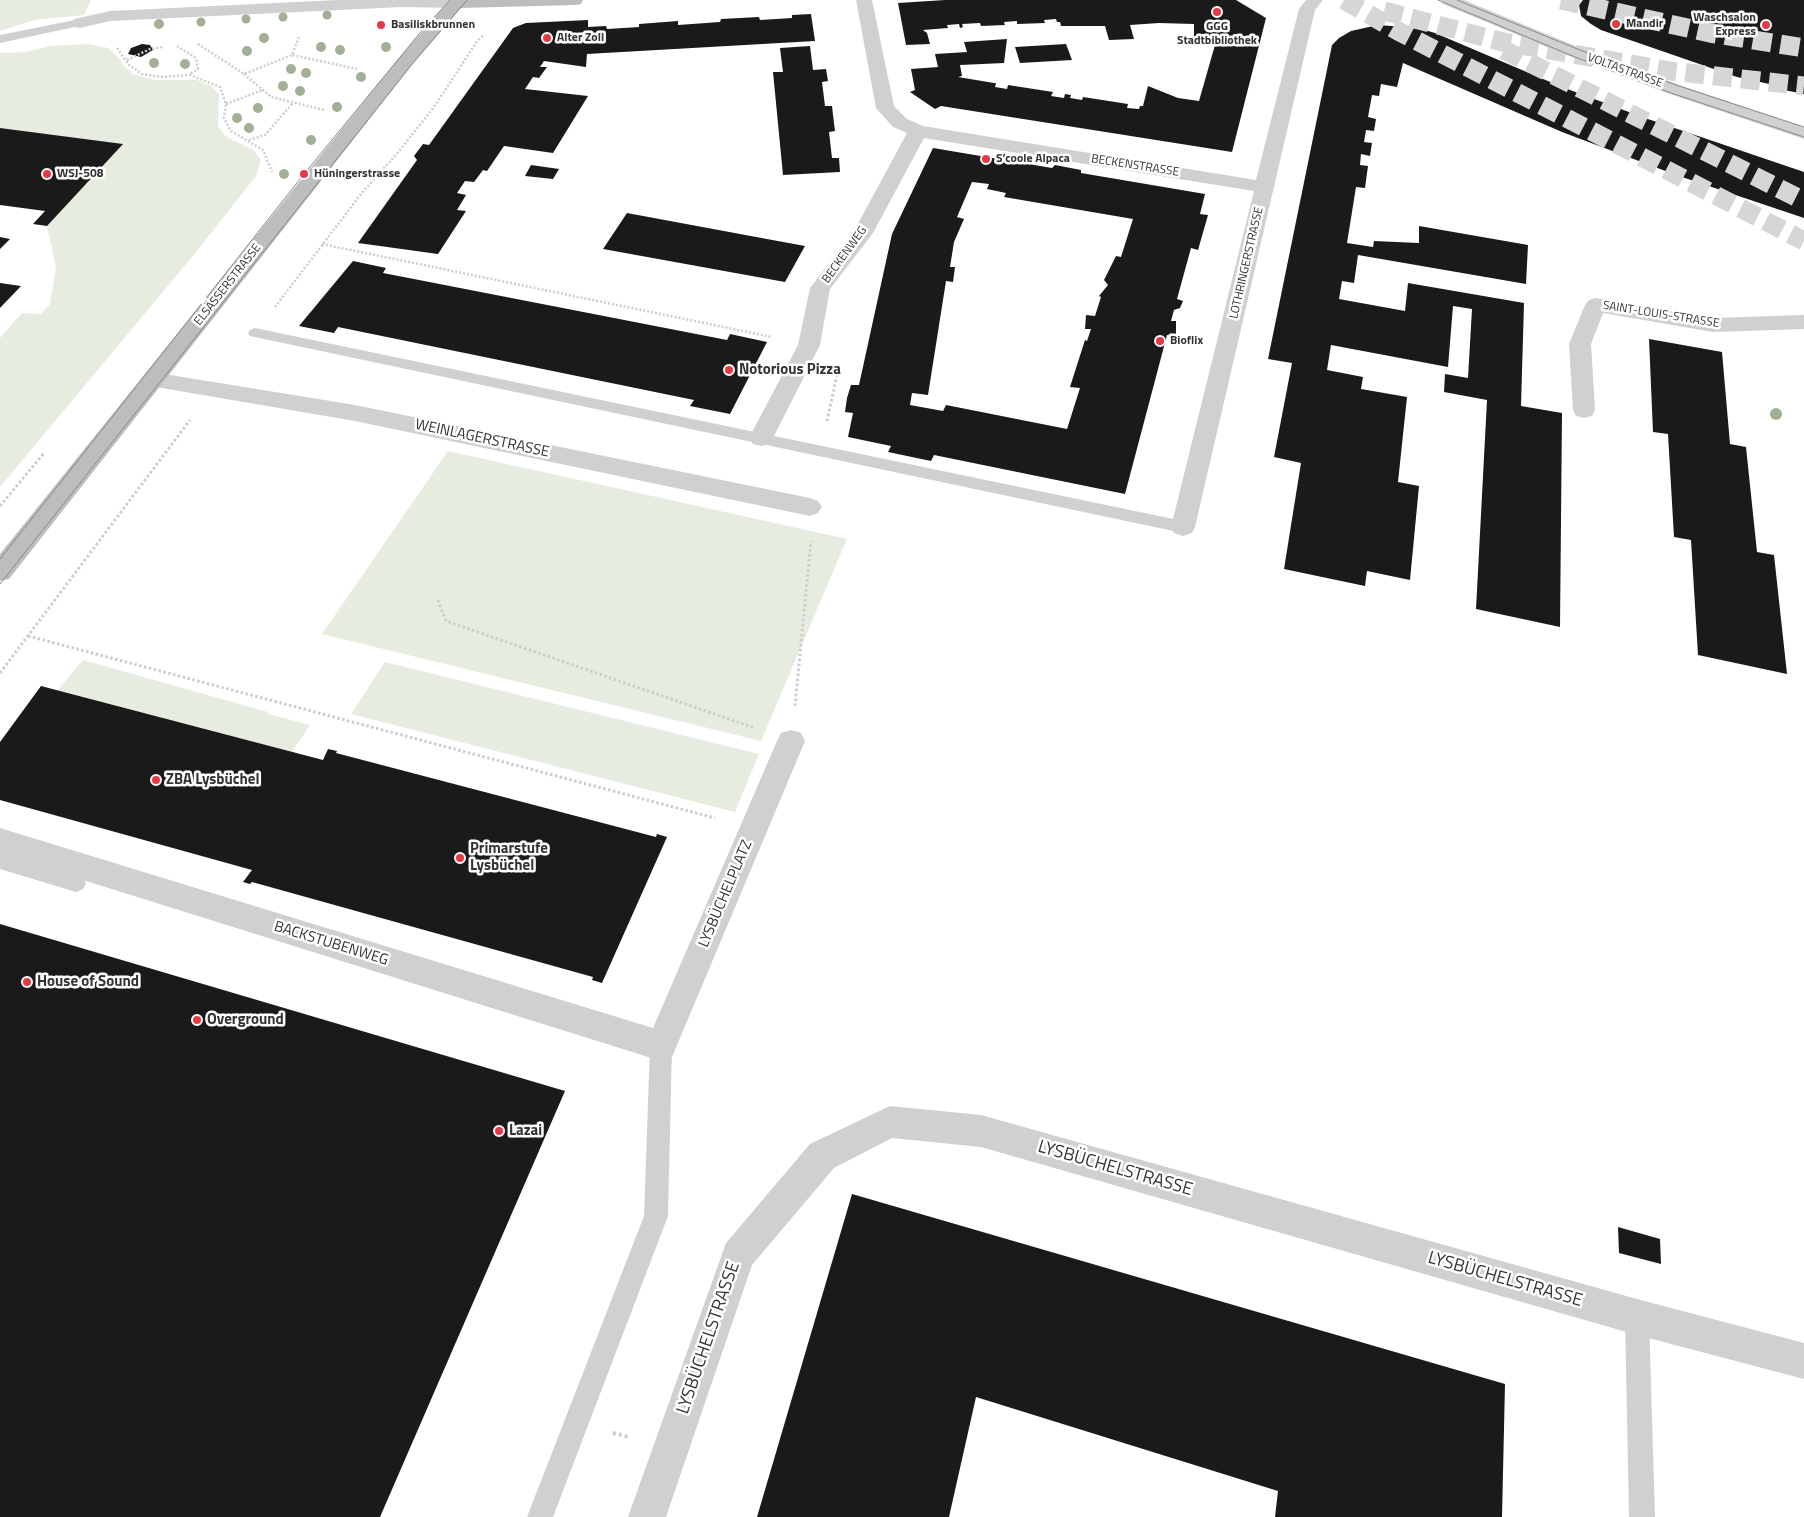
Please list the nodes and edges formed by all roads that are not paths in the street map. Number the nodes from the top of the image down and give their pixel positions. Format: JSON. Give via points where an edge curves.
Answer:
{"nodes":[{"id":1,"x":574,"y":0,"type":"edge"},
{"id":2,"x":864,"y":0,"type":"edge"},
{"id":3,"x":1314,"y":0,"type":"edge"},
{"id":4,"x":1449,"y":0,"type":"edge"},
{"id":5,"x":458,"y":2,"type":"edge"},
{"id":6,"x":114,"y":8,"type":"edge"},
{"id":7,"x":80,"y":23,"type":"joint"},
{"id":8,"x":0,"y":39,"type":"edge"},
{"id":9,"x":918,"y":131,"type":"junction"},
{"id":10,"x":1804,"y":132,"type":"edge"},
{"id":11,"x":1265,"y":187,"type":"junction"},
{"id":12,"x":1804,"y":322,"type":"edge"},
{"id":13,"x":255,"y":332,"type":"dead end"},
{"id":14,"x":152,"y":380,"type":"junction"},
{"id":15,"x":1584,"y":410,"type":"dead end"},
{"id":16,"x":761,"y":438,"type":"junction"},
{"id":17,"x":810,"y":507,"type":"dead end"},
{"id":18,"x":1182,"y":527,"type":"joint"},
{"id":19,"x":0,"y":572,"type":"edge"},
{"id":20,"x":792,"y":741,"type":"road end"},
{"id":21,"x":0,"y":841,"type":"edge"},
{"id":22,"x":0,"y":860,"type":"edge"},
{"id":23,"x":76,"y":883,"type":"dead end"},
{"id":24,"x":661,"y":1046,"type":"junction"},
{"id":25,"x":1637,"y":1317,"type":"junction"},
{"id":26,"x":1804,"y":1361,"type":"edge"},
{"id":27,"x":540,"y":1517,"type":"edge"},
{"id":28,"x":647,"y":1517,"type":"edge"},
{"id":29,"x":1642,"y":1517,"type":"edge"}],
"edges":[{"from":1,"to":5,"type":"main road"},
{"from":2,"to":9,"type":"street","name":"BECKENSTRASSE","via":[[884,108],[900,123]]},
{"from":3,"to":11,"type":"street","name":"LOTHRINGERSTRASSE","via":[[1308,9]]},
{"from":4,"to":10,"type":"street","name":"VOLTASTRASSE","via":[[1612,66]]},
{"from":5,"to":6,"type":"street"},
{"from":5,"to":14,"type":"main road","name":"ELSÄSSERSTRASSE","via":[[405,62]]},
{"from":6,"to":7,"type":"street"},
{"from":7,"to":8,"type":"lane"},
{"from":9,"to":11,"type":"street","name":"BECKENSTRASSE"},
{"from":9,"to":16,"type":"street","name":"BECKENWEG","via":[[863,233],[820,288],[809,345]]},
{"from":11,"to":18,"type":"street","name":"LOTHRINGERSTRASSE"},
{"from":12,"to":15,"type":"street","name":"SAINT-LOUIS-STRASSE","via":[[1714,326],[1596,305],[1580,344]]},
{"from":13,"to":16,"type":"lane"},
{"from":14,"to":17,"type":"street","name":"WEINLAGERSTRASSE","via":[[355,413]]},
{"from":14,"to":19,"type":"main road","name":"ELSÄSSERSTRASSE"},
{"from":16,"to":18,"type":"lane"},
{"from":20,"to":24,"type":"street","name":"LYSBÜCHELPLATZ"},
{"from":21,"to":24,"type":"street","name":"BACKSTUBENWEG"},
{"from":22,"to":23,"type":"lane"},
{"from":24,"to":27,"type":"lane","via":[[656,1216]]},
{"from":25,"to":26,"type":"street","name":"LYSBÜCHELSTRASSE"},
{"from":25,"to":28,"type":"street","name":"LYSBÜCHELSTRASSE","via":[[981,1131],[890,1122],[822,1156],[738,1255]]},
{"from":25,"to":29,"type":"lane"}]}
